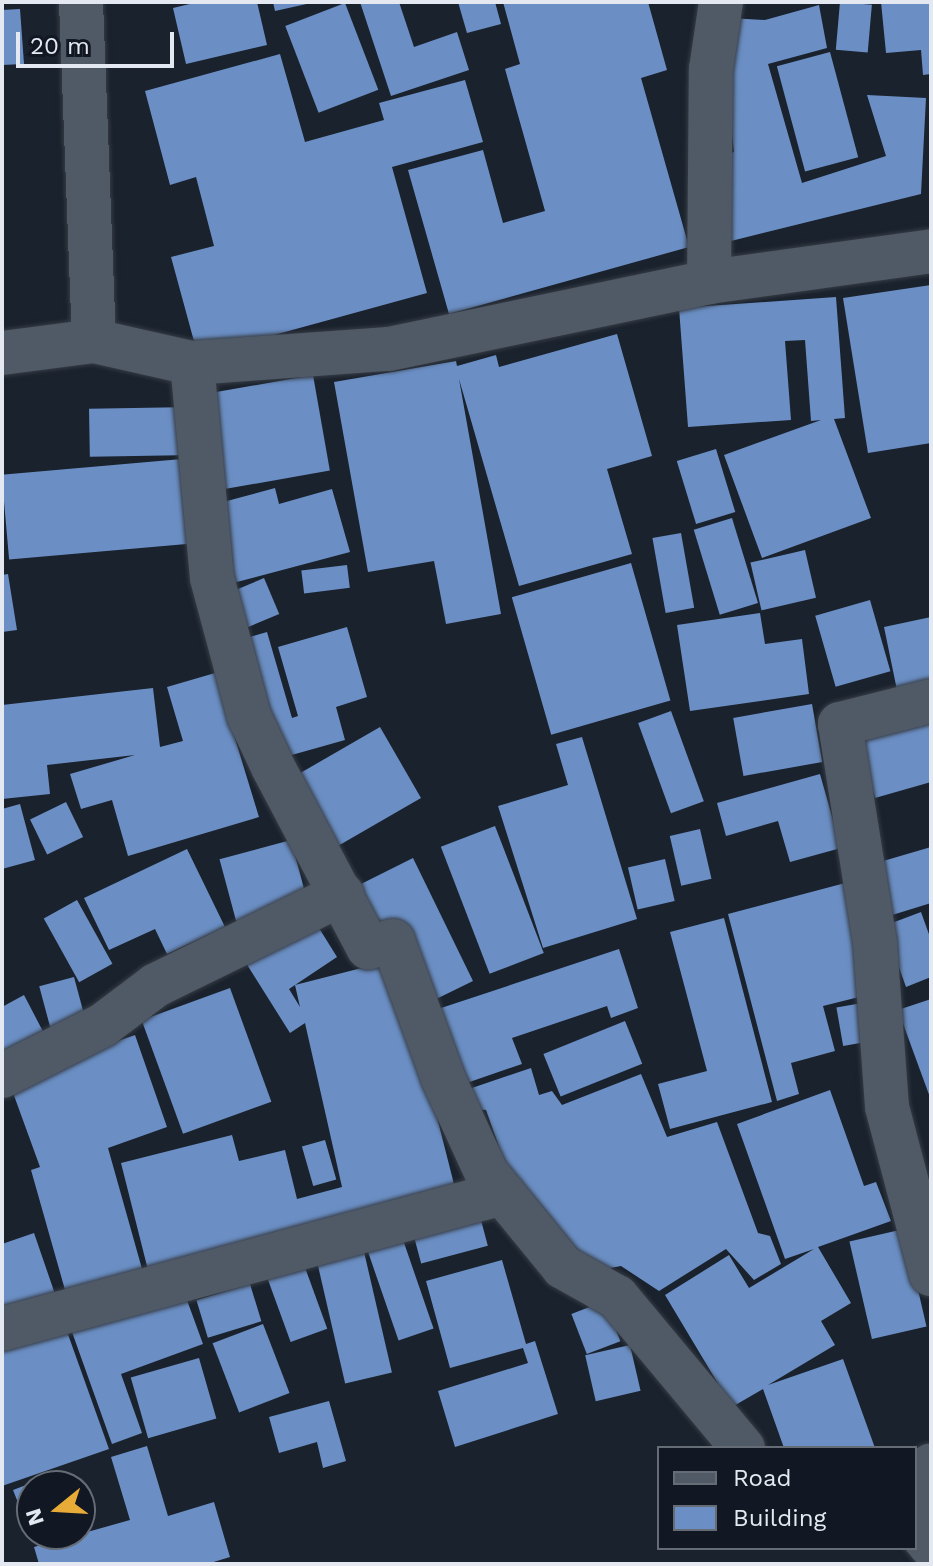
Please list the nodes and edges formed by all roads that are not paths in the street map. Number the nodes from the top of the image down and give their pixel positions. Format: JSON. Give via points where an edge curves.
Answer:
{"nodes":[{"id":1,"x":81,"y":2,"type":"edge"},
{"id":2,"x":721,"y":2,"type":"edge"},
{"id":3,"x":931,"y":251,"type":"edge"},
{"id":4,"x":709,"y":282,"type":"junction"},
{"id":5,"x":94,"y":341,"type":"junction"},
{"id":6,"x":2,"y":353,"type":"edge"},
{"id":7,"x":192,"y":363,"type":"junction"},
{"id":8,"x":931,"y":701,"type":"edge"},
{"id":9,"x":342,"y":894,"type":"junction"},
{"id":10,"x":2,"y":1076,"type":"edge"},
{"id":11,"x":503,"y":1193,"type":"junction"},
{"id":12,"x":931,"y":1274,"type":"edge"},
{"id":13,"x":2,"y":1329,"type":"edge"},
{"id":14,"x":741,"y":1446,"type":"edge"},
{"id":15,"x":931,"y":1465,"type":"edge"},
{"id":16,"x":917,"y":1489,"type":"edge"},
{"id":17,"x":917,"y":1528,"type":"edge"},
{"id":18,"x":931,"y":1546,"type":"edge"}],
"edges":[{"from":1,"to":5,"type":"street"},
{"from":2,"to":4,"type":"street","via":[[711,69]]},
{"from":3,"to":4,"type":"street"},
{"from":4,"to":7,"type":"street","via":[[389,349]]},
{"from":5,"to":6,"type":"street"},
{"from":5,"to":7,"type":"street"},
{"from":7,"to":9,"type":"street","via":[[212,578],[249,716]]},
{"from":8,"to":12,"type":"street","via":[[840,724],[877,957],[887,1107]]},
{"from":9,"to":10,"type":"street","via":[[156,985],[103,1025]]},
{"from":9,"to":11,"type":"street","via":[[368,947],[393,941],[443,1078],[487,1174]]},
{"from":11,"to":13,"type":"street"},
{"from":11,"to":14,"type":"street","via":[[563,1267],[617,1297]]},
{"from":15,"to":16,"type":"street"},
{"from":17,"to":18,"type":"street"}]}
